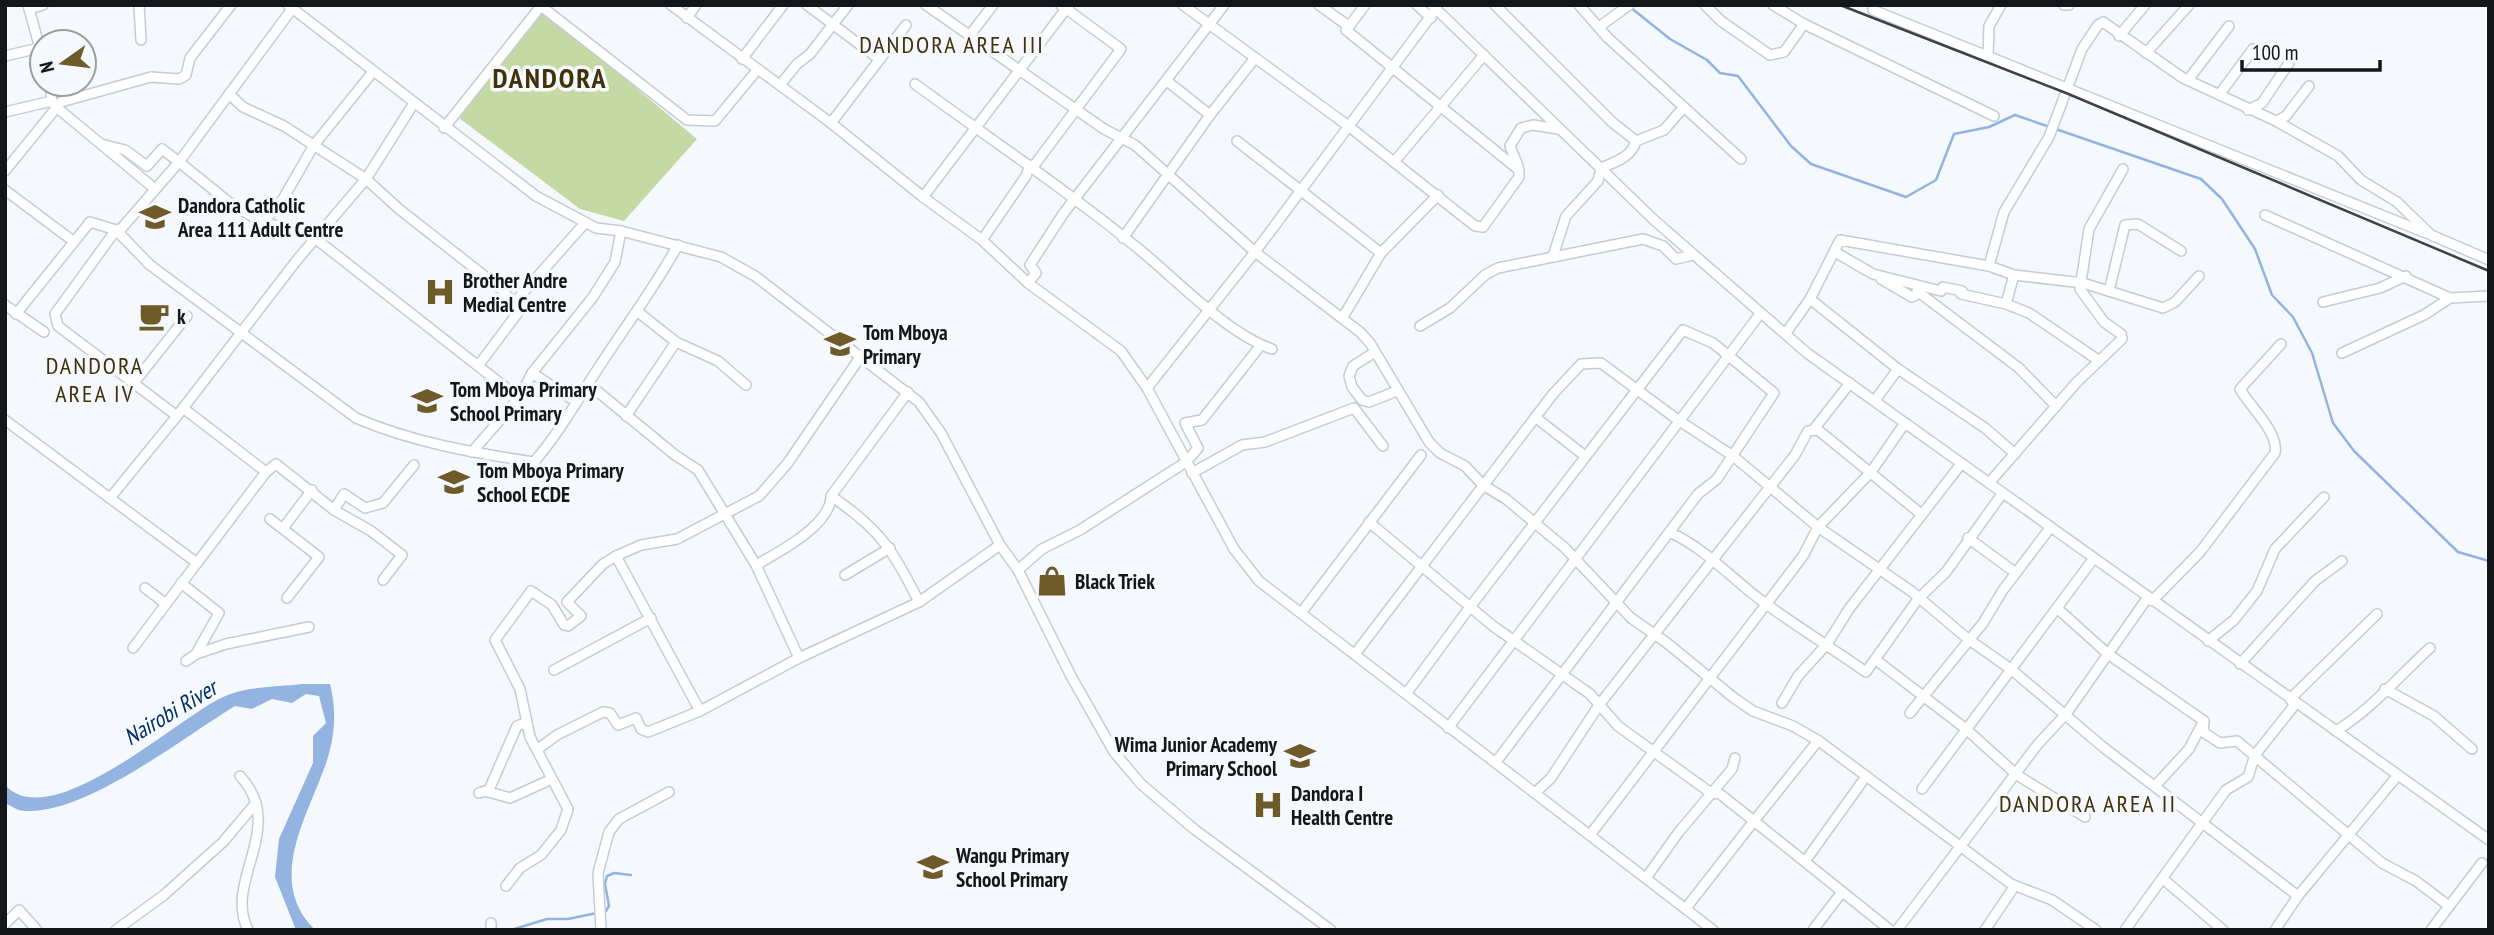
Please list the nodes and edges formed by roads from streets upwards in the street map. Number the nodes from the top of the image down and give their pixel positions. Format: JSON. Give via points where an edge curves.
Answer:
{"nodes":[{"id":1,"x":43,"y":5,"type":"edge"},
{"id":2,"x":139,"y":5,"type":"edge"},
{"id":3,"x":232,"y":5,"type":"edge"},
{"id":4,"x":671,"y":5,"type":"edge"},
{"id":5,"x":696,"y":5,"type":"edge"},
{"id":6,"x":783,"y":5,"type":"edge"},
{"id":7,"x":807,"y":5,"type":"edge"},
{"id":8,"x":848,"y":5,"type":"edge"},
{"id":9,"x":926,"y":5,"type":"edge"},
{"id":10,"x":993,"y":5,"type":"edge"},
{"id":11,"x":1183,"y":5,"type":"edge"},
{"id":12,"x":1224,"y":5,"type":"edge"},
{"id":13,"x":1319,"y":5,"type":"edge"},
{"id":14,"x":1365,"y":5,"type":"edge"},
{"id":15,"x":1417,"y":5,"type":"edge"},
{"id":16,"x":1495,"y":5,"type":"edge"},
{"id":17,"x":1579,"y":5,"type":"edge"},
{"id":18,"x":1629,"y":5,"type":"edge"},
{"id":19,"x":1705,"y":5,"type":"edge"},
{"id":20,"x":1773,"y":5,"type":"edge"},
{"id":21,"x":2001,"y":5,"type":"edge"},
{"id":22,"x":2145,"y":5,"type":"edge"},
{"id":23,"x":2189,"y":5,"type":"edge"},
{"id":24,"x":28,"y":7,"type":"edge"},
{"id":25,"x":290,"y":7,"type":"edge"},
{"id":26,"x":1065,"y":7,"type":"edge"},
{"id":27,"x":1873,"y":10,"type":"dead end"},
{"id":28,"x":1433,"y":11,"type":"edge"},
{"id":29,"x":687,"y":18,"type":"junction"},
{"id":30,"x":1208,"y":24,"type":"junction"},
{"id":31,"x":1804,"y":24,"type":"junction"},
{"id":32,"x":906,"y":25,"type":"dead end"},
{"id":33,"x":832,"y":26,"type":"junction"},
{"id":34,"x":2229,"y":26,"type":"dead end"},
{"id":35,"x":1599,"y":27,"type":"junction"},
{"id":36,"x":34,"y":28,"type":"edge"},
{"id":37,"x":1346,"y":30,"type":"junction"},
{"id":38,"x":970,"y":35,"type":"junction"},
{"id":39,"x":2119,"y":36,"type":"junction"},
{"id":40,"x":141,"y":40,"type":"dead end"},
{"id":41,"x":2253,"y":49,"type":"dead end"},
{"id":42,"x":28,"y":53,"type":"edge"},
{"id":43,"x":2146,"y":53,"type":"junction"},
{"id":44,"x":1484,"y":55,"type":"junction"},
{"id":45,"x":5,"y":56,"type":"edge"},
{"id":46,"x":1987,"y":57,"type":"junction"},
{"id":47,"x":1255,"y":58,"type":"junction"},
{"id":48,"x":742,"y":59,"type":"junction"},
{"id":49,"x":878,"y":60,"type":"junction"},
{"id":50,"x":2289,"y":63,"type":"dead end"},
{"id":51,"x":1390,"y":68,"type":"junction"},
{"id":52,"x":758,"y":69,"type":"junction"},
{"id":53,"x":1020,"y":70,"type":"junction"},
{"id":54,"x":372,"y":73,"type":"junction"},
{"id":55,"x":2188,"y":80,"type":"junction"},
{"id":56,"x":1167,"y":81,"type":"junction"},
{"id":57,"x":915,"y":84,"type":"dead end"},
{"id":58,"x":780,"y":85,"type":"junction"},
{"id":59,"x":2309,"y":86,"type":"dead end"},
{"id":60,"x":2068,"y":89,"type":"junction"},
{"id":61,"x":229,"y":94,"type":"junction"},
{"id":62,"x":2219,"y":96,"type":"junction"},
{"id":63,"x":52,"y":98,"type":"edge"},
{"id":64,"x":414,"y":103,"type":"junction"},
{"id":65,"x":53,"y":104,"type":"junction"},
{"id":66,"x":1442,"y":106,"type":"junction"},
{"id":67,"x":1683,"y":108,"type":"junction"},
{"id":68,"x":2248,"y":110,"type":"junction"},
{"id":69,"x":1077,"y":111,"type":"junction"},
{"id":70,"x":5,"y":112,"type":"edge"},
{"id":71,"x":1210,"y":115,"type":"junction"},
{"id":72,"x":1994,"y":116,"type":"dead end"},
{"id":73,"x":2276,"y":121,"type":"junction"},
{"id":74,"x":831,"y":123,"type":"junction"},
{"id":75,"x":1347,"y":125,"type":"junction"},
{"id":76,"x":444,"y":128,"type":"junction"},
{"id":77,"x":975,"y":128,"type":"junction"},
{"id":78,"x":1560,"y":129,"type":"junction"},
{"id":79,"x":1123,"y":138,"type":"junction"},
{"id":80,"x":1237,"y":141,"type":"dead end"},
{"id":81,"x":1636,"y":141,"type":"junction"},
{"id":82,"x":101,"y":144,"type":"junction"},
{"id":83,"x":314,"y":145,"type":"junction"},
{"id":84,"x":1741,"y":159,"type":"dead end"},
{"id":85,"x":179,"y":162,"type":"junction"},
{"id":86,"x":1394,"y":162,"type":"junction"},
{"id":87,"x":1031,"y":166,"type":"junction"},
{"id":88,"x":1601,"y":168,"type":"junction"},
{"id":89,"x":2123,"y":169,"type":"dead end"},
{"id":90,"x":1519,"y":170,"type":"junction"},
{"id":91,"x":5,"y":171,"type":"edge"},
{"id":92,"x":1169,"y":177,"type":"junction"},
{"id":93,"x":366,"y":179,"type":"junction"},
{"id":94,"x":155,"y":189,"type":"junction"},
{"id":95,"x":5,"y":190,"type":"edge"},
{"id":96,"x":1300,"y":190,"type":"junction"},
{"id":97,"x":1438,"y":195,"type":"junction"},
{"id":98,"x":923,"y":197,"type":"junction"},
{"id":99,"x":1075,"y":200,"type":"junction"},
{"id":100,"x":2265,"y":215,"type":"dead end"},
{"id":101,"x":263,"y":223,"type":"junction"},
{"id":102,"x":585,"y":223,"type":"junction"},
{"id":103,"x":116,"y":230,"type":"junction"},
{"id":104,"x":621,"y":231,"type":"junction"},
{"id":105,"x":2431,"y":234,"type":"junction"},
{"id":106,"x":1123,"y":238,"type":"junction"},
{"id":107,"x":317,"y":239,"type":"junction"},
{"id":108,"x":982,"y":240,"type":"junction"},
{"id":109,"x":73,"y":241,"type":"junction"},
{"id":110,"x":678,"y":245,"type":"junction"},
{"id":111,"x":1255,"y":251,"type":"junction"},
{"id":112,"x":2181,"y":251,"type":"dead end"},
{"id":113,"x":1835,"y":252,"type":"junction"},
{"id":114,"x":1381,"y":253,"type":"junction"},
{"id":115,"x":1693,"y":255,"type":"junction"},
{"id":116,"x":1553,"y":256,"type":"junction"},
{"id":117,"x":2489,"y":260,"type":"edge"},
{"id":118,"x":1989,"y":266,"type":"junction"},
{"id":119,"x":2014,"y":275,"type":"junction"},
{"id":120,"x":2199,"y":276,"type":"dead end"},
{"id":121,"x":2406,"y":276,"type":"junction"},
{"id":122,"x":1028,"y":283,"type":"junction"},
{"id":123,"x":2083,"y":283,"type":"junction"},
{"id":124,"x":1918,"y":288,"type":"junction"},
{"id":125,"x":2109,"y":291,"type":"junction"},
{"id":126,"x":2489,"y":296,"type":"edge"},
{"id":127,"x":2450,"y":298,"type":"junction"},
{"id":128,"x":1810,"y":299,"type":"junction"},
{"id":129,"x":2323,"y":302,"type":"dead end"},
{"id":130,"x":513,"y":304,"type":"junction"},
{"id":131,"x":2006,"y":304,"type":"junction"},
{"id":132,"x":5,"y":306,"type":"edge"},
{"id":133,"x":1209,"y":309,"type":"junction"},
{"id":134,"x":638,"y":312,"type":"junction"},
{"id":135,"x":16,"y":313,"type":"junction"},
{"id":136,"x":1760,"y":314,"type":"junction"},
{"id":137,"x":187,"y":316,"type":"dead end"},
{"id":138,"x":1343,"y":317,"type":"junction"},
{"id":139,"x":1420,"y":326,"type":"dead end"},
{"id":140,"x":243,"y":331,"type":"junction"},
{"id":141,"x":44,"y":332,"type":"dead end"},
{"id":142,"x":1786,"y":333,"type":"junction"},
{"id":143,"x":676,"y":342,"type":"junction"},
{"id":144,"x":2281,"y":344,"type":"dead end"},
{"id":145,"x":1261,"y":345,"type":"junction"},
{"id":146,"x":1272,"y":349,"type":"dead end"},
{"id":147,"x":1375,"y":352,"type":"junction"},
{"id":148,"x":2342,"y":353,"type":"dead end"},
{"id":149,"x":861,"y":356,"type":"junction"},
{"id":150,"x":1730,"y":358,"type":"junction"},
{"id":151,"x":2098,"y":360,"type":"junction"},
{"id":152,"x":478,"y":366,"type":"junction"},
{"id":153,"x":1898,"y":369,"type":"junction"},
{"id":154,"x":532,"y":373,"type":"junction"},
{"id":155,"x":1850,"y":383,"type":"junction"},
{"id":156,"x":133,"y":384,"type":"junction"},
{"id":157,"x":746,"y":385,"type":"dead end"},
{"id":158,"x":1147,"y":388,"type":"junction"},
{"id":159,"x":1638,"y":388,"type":"junction"},
{"id":160,"x":584,"y":390,"type":"junction"},
{"id":161,"x":1396,"y":391,"type":"junction"},
{"id":162,"x":908,"y":392,"type":"junction"},
{"id":163,"x":519,"y":398,"type":"junction"},
{"id":164,"x":1875,"y":399,"type":"junction"},
{"id":165,"x":2056,"y":406,"type":"junction"},
{"id":166,"x":180,"y":412,"type":"junction"},
{"id":167,"x":626,"y":416,"type":"junction"},
{"id":168,"x":1535,"y":417,"type":"junction"},
{"id":169,"x":5,"y":420,"type":"edge"},
{"id":170,"x":1678,"y":420,"type":"junction"},
{"id":171,"x":1905,"y":423,"type":"junction"},
{"id":172,"x":1814,"y":429,"type":"junction"},
{"id":173,"x":1383,"y":446,"type":"dead end"},
{"id":174,"x":471,"y":452,"type":"junction"},
{"id":175,"x":2015,"y":454,"type":"junction"},
{"id":176,"x":1422,"y":455,"type":"dead end"},
{"id":177,"x":1585,"y":456,"type":"junction"},
{"id":178,"x":1733,"y":456,"type":"junction"},
{"id":179,"x":1185,"y":462,"type":"junction"},
{"id":180,"x":1961,"y":464,"type":"junction"},
{"id":181,"x":414,"y":465,"type":"dead end"},
{"id":182,"x":266,"y":472,"type":"junction"},
{"id":183,"x":1871,"y":472,"type":"junction"},
{"id":184,"x":1192,"y":473,"type":"junction"},
{"id":185,"x":1989,"y":483,"type":"junction"},
{"id":186,"x":1483,"y":485,"type":"junction"},
{"id":187,"x":1770,"y":489,"type":"junction"},
{"id":188,"x":312,"y":490,"type":"junction"},
{"id":189,"x":2002,"y":494,"type":"junction"},
{"id":190,"x":831,"y":496,"type":"junction"},
{"id":191,"x":110,"y":498,"type":"junction"},
{"id":192,"x":2324,"y":498,"type":"dead end"},
{"id":193,"x":334,"y":510,"type":"junction"},
{"id":194,"x":724,"y":512,"type":"junction"},
{"id":195,"x":1921,"y":514,"type":"junction"},
{"id":196,"x":270,"y":519,"type":"dead end"},
{"id":197,"x":1369,"y":522,"type":"junction"},
{"id":198,"x":1535,"y":523,"type":"junction"},
{"id":199,"x":284,"y":527,"type":"junction"},
{"id":200,"x":1818,"y":527,"type":"junction"},
{"id":201,"x":2050,"y":528,"type":"junction"},
{"id":202,"x":1671,"y":533,"type":"junction"},
{"id":203,"x":1968,"y":537,"type":"junction"},
{"id":204,"x":1000,"y":545,"type":"junction"},
{"id":205,"x":890,"y":548,"type":"junction"},
{"id":206,"x":616,"y":556,"type":"junction"},
{"id":207,"x":1576,"y":557,"type":"junction"},
{"id":208,"x":2094,"y":558,"type":"junction"},
{"id":209,"x":2343,"y":561,"type":"dead end"},
{"id":210,"x":1711,"y":562,"type":"junction"},
{"id":211,"x":197,"y":563,"type":"junction"},
{"id":212,"x":756,"y":565,"type":"junction"},
{"id":213,"x":1421,"y":566,"type":"junction"},
{"id":214,"x":1018,"y":570,"type":"junction"},
{"id":215,"x":1878,"y":571,"type":"junction"},
{"id":216,"x":2016,"y":573,"type":"junction"},
{"id":217,"x":845,"y":575,"type":"dead end"},
{"id":218,"x":383,"y":580,"type":"dead end"},
{"id":219,"x":181,"y":583,"type":"junction"},
{"id":220,"x":145,"y":588,"type":"dead end"},
{"id":221,"x":286,"y":598,"type":"dead end"},
{"id":222,"x":1918,"y":599,"type":"junction"},
{"id":223,"x":2150,"y":599,"type":"junction"},
{"id":224,"x":919,"y":602,"type":"junction"},
{"id":225,"x":1614,"y":603,"type":"junction"},
{"id":226,"x":1765,"y":603,"type":"junction"},
{"id":227,"x":166,"y":604,"type":"junction"},
{"id":228,"x":1469,"y":607,"type":"junction"},
{"id":229,"x":2058,"y":609,"type":"junction"},
{"id":230,"x":1300,"y":613,"type":"junction"},
{"id":231,"x":2377,"y":614,"type":"dead end"},
{"id":232,"x":651,"y":618,"type":"junction"},
{"id":233,"x":309,"y":627,"type":"dead end"},
{"id":234,"x":1656,"y":634,"type":"junction"},
{"id":235,"x":1514,"y":639,"type":"junction"},
{"id":236,"x":1968,"y":639,"type":"junction"},
{"id":237,"x":2208,"y":640,"type":"junction"},
{"id":238,"x":1827,"y":644,"type":"junction"},
{"id":239,"x":133,"y":648,"type":"dead end"},
{"id":240,"x":2430,"y":648,"type":"dead end"},
{"id":241,"x":195,"y":654,"type":"junction"},
{"id":242,"x":1355,"y":654,"type":"junction"},
{"id":243,"x":2108,"y":654,"type":"junction"},
{"id":244,"x":799,"y":658,"type":"junction"},
{"id":245,"x":1875,"y":660,"type":"junction"},
{"id":246,"x":186,"y":661,"type":"dead end"},
{"id":247,"x":2240,"y":664,"type":"junction"},
{"id":248,"x":554,"y":670,"type":"dead end"},
{"id":249,"x":2012,"y":670,"type":"junction"},
{"id":250,"x":1561,"y":672,"type":"junction"},
{"id":251,"x":1709,"y":678,"type":"junction"},
{"id":252,"x":2385,"y":688,"type":"junction"},
{"id":253,"x":1406,"y":694,"type":"junction"},
{"id":254,"x":1925,"y":696,"type":"junction"},
{"id":255,"x":2291,"y":700,"type":"junction"},
{"id":256,"x":1782,"y":703,"type":"dead end"},
{"id":257,"x":1599,"y":705,"type":"junction"},
{"id":258,"x":700,"y":711,"type":"junction"},
{"id":259,"x":1910,"y":713,"type":"dead end"},
{"id":260,"x":2066,"y":714,"type":"junction"},
{"id":261,"x":2204,"y":722,"type":"junction"},
{"id":262,"x":525,"y":723,"type":"junction"},
{"id":263,"x":1448,"y":728,"type":"junction"},
{"id":264,"x":1966,"y":729,"type":"junction"},
{"id":265,"x":2336,"y":731,"type":"junction"},
{"id":266,"x":1817,"y":743,"type":"dead end"},
{"id":267,"x":537,"y":749,"type":"junction"},
{"id":268,"x":2472,"y":749,"type":"dead end"},
{"id":269,"x":1654,"y":751,"type":"junction"},
{"id":270,"x":2255,"y":755,"type":"junction"},
{"id":271,"x":1735,"y":758,"type":"dead end"},
{"id":272,"x":1496,"y":762,"type":"junction"},
{"id":273,"x":2017,"y":775,"type":"junction"},
{"id":274,"x":2398,"y":775,"type":"junction"},
{"id":275,"x":240,"y":776,"type":"dead end"},
{"id":276,"x":552,"y":779,"type":"junction"},
{"id":277,"x":1861,"y":782,"type":"dead end"},
{"id":278,"x":2155,"y":786,"type":"junction"},
{"id":279,"x":1922,"y":789,"type":"dead end"},
{"id":280,"x":669,"y":792,"type":"dead end"},
{"id":281,"x":1536,"y":792,"type":"junction"},
{"id":282,"x":1711,"y":793,"type":"junction"},
{"id":283,"x":256,"y":803,"type":"junction"},
{"id":284,"x":2085,"y":817,"type":"dead end"},
{"id":285,"x":1754,"y":821,"type":"junction"},
{"id":286,"x":2204,"y":821,"type":"junction"},
{"id":287,"x":1590,"y":835,"type":"junction"},
{"id":288,"x":2350,"y":835,"type":"junction"},
{"id":289,"x":2489,"y":840,"type":"edge"},
{"id":290,"x":1961,"y":848,"type":"junction"},
{"id":291,"x":1806,"y":860,"type":"junction"},
{"id":292,"x":2482,"y":863,"type":"dead end"},
{"id":293,"x":1646,"y":878,"type":"junction"},
{"id":294,"x":2163,"y":879,"type":"junction"},
{"id":295,"x":506,"y":887,"type":"dead end"},
{"id":296,"x":2012,"y":890,"type":"dead end"},
{"id":297,"x":1842,"y":892,"type":"junction"},
{"id":298,"x":2298,"y":896,"type":"junction"},
{"id":299,"x":2449,"y":906,"type":"junction"},
{"id":300,"x":1686,"y":908,"type":"junction"},
{"id":301,"x":5,"y":924,"type":"edge"},
{"id":302,"x":37,"y":930,"type":"edge"},
{"id":303,"x":116,"y":930,"type":"edge"},
{"id":304,"x":248,"y":930,"type":"edge"},
{"id":305,"x":601,"y":930,"type":"edge"},
{"id":306,"x":1331,"y":930,"type":"edge"},
{"id":307,"x":1713,"y":930,"type":"edge"},
{"id":308,"x":1813,"y":930,"type":"edge"},
{"id":309,"x":1890,"y":930,"type":"edge"},
{"id":310,"x":1897,"y":930,"type":"edge"},
{"id":311,"x":1985,"y":930,"type":"edge"},
{"id":312,"x":2096,"y":930,"type":"edge"},
{"id":313,"x":2125,"y":930,"type":"edge"},
{"id":314,"x":2223,"y":930,"type":"edge"},
{"id":315,"x":2275,"y":930,"type":"edge"},
{"id":316,"x":2431,"y":930,"type":"edge"}],
"edges":[{"from":1,"to":24,"type":"street"},
{"from":2,"to":40,"type":"street"},
{"from":3,"to":65,"type":"street","via":[[190,58],[186,75],[129,82]]},
{"from":4,"to":29,"type":"street"},
{"from":5,"to":29,"type":"street"},
{"from":6,"to":48,"type":"street"},
{"from":7,"to":33,"type":"street"},
{"from":8,"to":33,"type":"street"},
{"from":9,"to":38,"type":"street"},
{"from":10,"to":38,"type":"street"},
{"from":11,"to":30,"type":"street"},
{"from":12,"to":30,"type":"street"},
{"from":13,"to":37,"type":"street","via":[[1347,25]]},
{"from":14,"to":37,"type":"street"},
{"from":15,"to":28,"type":"street"},
{"from":16,"to":81,"type":"street"},
{"from":17,"to":35,"type":"street"},
{"from":18,"to":35,"type":"street"},
{"from":19,"to":31,"type":"street","via":[[1770,55],[1784,52]]},
{"from":20,"to":31,"type":"street"},
{"from":21,"to":46,"type":"street","via":[[1989,26]]},
{"from":22,"to":39,"type":"street"},
{"from":23,"to":43,"type":"street"},
{"from":24,"to":36,"type":"street"},
{"from":25,"to":54,"type":"street"},
{"from":25,"to":61,"type":"street"},
{"from":26,"to":53,"type":"street"},
{"from":26,"to":69,"type":"street","via":[[1121,49]]},
{"from":27,"to":46,"type":"street"},
{"from":28,"to":44,"type":"street"},
{"from":28,"to":51,"type":"street"},
{"from":29,"to":48,"type":"street"},
{"from":30,"to":47,"type":"street"},
{"from":30,"to":56,"type":"street"},
{"from":31,"to":72,"type":"street"},
{"from":32,"to":49,"type":"street"},
{"from":33,"to":49,"type":"street"},
{"from":33,"to":58,"type":"street"},
{"from":34,"to":55,"type":"street"},
{"from":35,"to":67,"type":"street"},
{"from":37,"to":51,"type":"street"},
{"from":38,"to":53,"type":"street"},
{"from":39,"to":43,"type":"street"},
{"from":39,"to":60,"type":"street","via":[[2099,23],[2082,49]]},
{"from":41,"to":62,"type":"street"},
{"from":42,"to":45,"type":"street"},
{"from":43,"to":55,"type":"street"},
{"from":44,"to":66,"type":"street"},
{"from":44,"to":78,"type":"street"},
{"from":46,"to":60,"type":"street"},
{"from":47,"to":71,"type":"street"},
{"from":47,"to":75,"type":"street"},
{"from":48,"to":52,"type":"street"},
{"from":49,"to":74,"type":"street"},
{"from":50,"to":68,"type":"street","via":[[2262,103]]},
{"from":51,"to":66,"type":"street"},
{"from":51,"to":75,"type":"street"},
{"from":52,"to":58,"type":"street"},
{"from":52,"to":76,"type":"street","via":[[715,121],[687,120],[541,6]]},
{"from":53,"to":69,"type":"street"},
{"from":53,"to":77,"type":"street"},
{"from":54,"to":64,"type":"street"},
{"from":54,"to":83,"type":"street"},
{"from":55,"to":62,"type":"street"},
{"from":56,"to":71,"type":"street"},
{"from":56,"to":79,"type":"street"},
{"from":57,"to":77,"type":"street"},
{"from":58,"to":74,"type":"street"},
{"from":59,"to":73,"type":"street","via":[[2286,116]]},
{"from":60,"to":105,"type":"street"},
{"from":60,"to":118,"type":"street","via":[[2052,128],[2004,212]]},
{"from":61,"to":83,"type":"street","via":[[243,107]]},
{"from":61,"to":85,"type":"street"},
{"from":62,"to":68,"type":"street"},
{"from":63,"to":65,"type":"street"},
{"from":64,"to":76,"type":"street"},
{"from":64,"to":93,"type":"street"},
{"from":65,"to":70,"type":"street"},
{"from":65,"to":82,"type":"street"},
{"from":65,"to":91,"type":"street"},
{"from":66,"to":86,"type":"street"},
{"from":66,"to":90,"type":"street"},
{"from":67,"to":81,"type":"street","via":[[1664,130]]},
{"from":67,"to":84,"type":"street"},
{"from":68,"to":73,"type":"street"},
{"from":69,"to":79,"type":"street"},
{"from":69,"to":87,"type":"street"},
{"from":71,"to":92,"type":"street"},
{"from":73,"to":105,"type":"street","via":[[2337,156]]},
{"from":74,"to":98,"type":"street"},
{"from":75,"to":86,"type":"street"},
{"from":75,"to":96,"type":"street"},
{"from":76,"to":102,"type":"street","via":[[536,196]]},
{"from":77,"to":87,"type":"street"},
{"from":77,"to":98,"type":"street"},
{"from":78,"to":88,"type":"street"},
{"from":78,"to":90,"type":"street","via":[[1521,128],[1510,146]]},
{"from":79,"to":92,"type":"street"},
{"from":79,"to":99,"type":"street"},
{"from":80,"to":96,"type":"street"},
{"from":81,"to":88,"type":"street","via":[[1622,159]]},
{"from":82,"to":85,"type":"street","via":[[125,150],[147,166],[162,149]]},
{"from":82,"to":94,"type":"street"},
{"from":83,"to":93,"type":"street"},
{"from":83,"to":101,"type":"street","via":[[283,200]]},
{"from":85,"to":94,"type":"street"},
{"from":85,"to":101,"type":"street"},
{"from":86,"to":97,"type":"street"},
{"from":87,"to":99,"type":"street"},
{"from":87,"to":108,"type":"street"},
{"from":88,"to":115,"type":"street"},
{"from":88,"to":116,"type":"street","via":[[1598,181],[1566,216]]},
{"from":89,"to":123,"type":"street","via":[[2089,229]]},
{"from":90,"to":97,"type":"street","via":[[1510,191],[1481,228]]},
{"from":92,"to":106,"type":"street"},
{"from":92,"to":111,"type":"street"},
{"from":93,"to":107,"type":"street"},
{"from":93,"to":130,"type":"street","via":[[501,289]]},
{"from":94,"to":103,"type":"street"},
{"from":95,"to":109,"type":"street"},
{"from":96,"to":111,"type":"street"},
{"from":96,"to":114,"type":"street"},
{"from":97,"to":114,"type":"street"},
{"from":98,"to":108,"type":"street"},
{"from":99,"to":106,"type":"street"},
{"from":99,"to":122,"type":"street","via":[[1030,265],[1036,273]]},
{"from":100,"to":121,"type":"street"},
{"from":101,"to":107,"type":"street","via":[[307,232]]},
{"from":102,"to":104,"type":"street"},
{"from":102,"to":130,"type":"street"},
{"from":103,"to":109,"type":"street","via":[[90,222]]},
{"from":103,"to":140,"type":"street","via":[[150,265]]},
{"from":103,"to":156,"type":"street","via":[[55,314],[58,326]]},
{"from":104,"to":110,"type":"street"},
{"from":104,"to":154,"type":"street","via":[[615,262]]},
{"from":105,"to":117,"type":"street"},
{"from":106,"to":133,"type":"street"},
{"from":107,"to":140,"type":"street"},
{"from":107,"to":152,"type":"street"},
{"from":108,"to":122,"type":"street"},
{"from":109,"to":135,"type":"street"},
{"from":110,"to":134,"type":"street"},
{"from":110,"to":149,"type":"street","via":[[721,257],[755,276]]},
{"from":111,"to":133,"type":"street"},
{"from":111,"to":138,"type":"street"},
{"from":112,"to":125,"type":"street","via":[[2138,224],[2125,225]]},
{"from":113,"to":118,"type":"street","via":[[1837,240],[1843,239]]},
{"from":113,"to":124,"type":"street","via":[[1873,274]]},
{"from":113,"to":128,"type":"street"},
{"from":114,"to":138,"type":"street"},
{"from":115,"to":116,"type":"street","via":[[1676,259],[1662,246],[1643,239]]},
{"from":115,"to":136,"type":"street"},
{"from":116,"to":139,"type":"street","via":[[1507,265],[1485,275],[1463,298]]},
{"from":118,"to":119,"type":"street"},
{"from":119,"to":123,"type":"street"},
{"from":119,"to":131,"type":"street"},
{"from":120,"to":125,"type":"street","via":[[2175,302],[2163,307]]},
{"from":121,"to":127,"type":"street"},
{"from":121,"to":129,"type":"street","via":[[2380,289]]},
{"from":122,"to":158,"type":"street","via":[[1121,351]]},
{"from":123,"to":125,"type":"street"},
{"from":123,"to":151,"type":"street","via":[[2080,290],[2088,302],[2123,336]]},
{"from":124,"to":131,"type":"street","via":[[1941,291],[1944,287]]},
{"from":124,"to":165,"type":"street","via":[[2019,369]]},
{"from":126,"to":127,"type":"street"},
{"from":127,"to":148,"type":"street"},
{"from":128,"to":142,"type":"street"},
{"from":128,"to":153,"type":"street"},
{"from":130,"to":152,"type":"street","via":[[520,310]]},
{"from":131,"to":151,"type":"street","via":[[2037,317]]},
{"from":132,"to":135,"type":"street"},
{"from":133,"to":145,"type":"street"},
{"from":133,"to":158,"type":"street"},
{"from":134,"to":143,"type":"street"},
{"from":134,"to":160,"type":"street"},
{"from":135,"to":141,"type":"street"},
{"from":136,"to":142,"type":"street"},
{"from":136,"to":150,"type":"street"},
{"from":137,"to":156,"type":"street"},
{"from":138,"to":147,"type":"street"},
{"from":140,"to":166,"type":"street"},
{"from":140,"to":174,"type":"street","via":[[356,418],[385,431]]},
{"from":142,"to":155,"type":"street"},
{"from":143,"to":157,"type":"street","via":[[718,362]]},
{"from":143,"to":167,"type":"street"},
{"from":144,"to":223,"type":"street","via":[[2240,389],[2269,431],[2275,453],[2200,552]]},
{"from":145,"to":146,"type":"street"},
{"from":145,"to":179,"type":"street","via":[[1202,420],[1185,423],[1198,448]]},
{"from":147,"to":161,"type":"street"},
{"from":147,"to":161,"type":"street","via":[[1353,366],[1349,376],[1352,387],[1362,401],[1369,402]]},
{"from":149,"to":162,"type":"street"},
{"from":149,"to":194,"type":"street","via":[[787,464],[759,496]]},
{"from":150,"to":159,"type":"street","via":[[1685,328]]},
{"from":150,"to":170,"type":"street"},
{"from":150,"to":178,"type":"street","via":[[1774,393]]},
{"from":151,"to":165,"type":"street"},
{"from":152,"to":163,"type":"street"},
{"from":153,"to":164,"type":"street"},
{"from":153,"to":175,"type":"street","via":[[1968,415]]},
{"from":154,"to":160,"type":"street","via":[[570,398]]},
{"from":154,"to":163,"type":"street"},
{"from":155,"to":164,"type":"street"},
{"from":155,"to":172,"type":"street"},
{"from":156,"to":166,"type":"street"},
{"from":158,"to":179,"type":"street"},
{"from":159,"to":168,"type":"street","via":[[1601,363],[1589,362],[1576,368]]},
{"from":159,"to":170,"type":"street"},
{"from":159,"to":177,"type":"street"},
{"from":160,"to":167,"type":"street","via":[[597,391]]},
{"from":160,"to":174,"type":"street","via":[[559,433],[534,462]]},
{"from":161,"to":186,"type":"street","via":[[1429,442],[1465,466]]},
{"from":162,"to":190,"type":"street"},
{"from":162,"to":204,"type":"street","via":[[941,433]]},
{"from":163,"to":174,"type":"street"},
{"from":164,"to":171,"type":"street"},
{"from":165,"to":175,"type":"street"},
{"from":166,"to":182,"type":"street"},
{"from":166,"to":191,"type":"street"},
{"from":167,"to":194,"type":"street","via":[[698,470]]},
{"from":168,"to":177,"type":"street"},
{"from":168,"to":186,"type":"street"},
{"from":169,"to":191,"type":"street"},
{"from":170,"to":178,"type":"street"},
{"from":170,"to":207,"type":"street"},
{"from":171,"to":180,"type":"street"},
{"from":171,"to":183,"type":"street"},
{"from":172,"to":183,"type":"street"},
{"from":172,"to":187,"type":"street","via":[[1805,434],[1803,445]]},
{"from":173,"to":184,"type":"street","via":[[1353,408],[1265,442],[1241,445]]},
{"from":175,"to":185,"type":"street"},
{"from":176,"to":197,"type":"street"},
{"from":177,"to":198,"type":"street"},
{"from":178,"to":187,"type":"street"},
{"from":178,"to":202,"type":"street"},
{"from":179,"to":184,"type":"street"},
{"from":179,"to":214,"type":"street","via":[[1080,530],[1042,549]]},
{"from":180,"to":185,"type":"street"},
{"from":180,"to":195,"type":"street"},
{"from":181,"to":193,"type":"street","via":[[383,503],[365,508],[344,494]]},
{"from":182,"to":188,"type":"street","via":[[276,464]]},
{"from":182,"to":211,"type":"street"},
{"from":183,"to":195,"type":"street"},
{"from":183,"to":200,"type":"street"},
{"from":184,"to":230,"type":"street","via":[[1245,566]]},
{"from":185,"to":189,"type":"street"},
{"from":186,"to":198,"type":"street"},
{"from":186,"to":213,"type":"street"},
{"from":187,"to":200,"type":"street"},
{"from":187,"to":210,"type":"street"},
{"from":188,"to":193,"type":"street"},
{"from":188,"to":199,"type":"street"},
{"from":189,"to":201,"type":"street"},
{"from":189,"to":203,"type":"street"},
{"from":190,"to":205,"type":"street","via":[[862,517]]},
{"from":190,"to":212,"type":"street","via":[[831,505],[807,534]]},
{"from":191,"to":211,"type":"street"},
{"from":192,"to":237,"type":"street","via":[[2275,549],[2257,591],[2234,620]]},
{"from":193,"to":218,"type":"street","via":[[402,555]]},
{"from":194,"to":206,"type":"street","via":[[677,539],[641,545]]},
{"from":194,"to":212,"type":"street"},
{"from":195,"to":215,"type":"street"},
{"from":196,"to":199,"type":"street"},
{"from":197,"to":213,"type":"street"},
{"from":197,"to":230,"type":"street"},
{"from":198,"to":207,"type":"street"},
{"from":198,"to":228,"type":"street"},
{"from":199,"to":221,"type":"street","via":[[319,557]]},
{"from":200,"to":215,"type":"street"},
{"from":200,"to":226,"type":"street","via":[[1803,556]]},
{"from":201,"to":208,"type":"street"},
{"from":201,"to":216,"type":"street"},
{"from":202,"to":210,"type":"street","via":[[1695,544]]},
{"from":202,"to":225,"type":"street"},
{"from":203,"to":216,"type":"street"},
{"from":203,"to":222,"type":"street","via":[[1946,572]]},
{"from":204,"to":214,"type":"street"},
{"from":204,"to":224,"type":"street"},
{"from":205,"to":217,"type":"street"},
{"from":205,"to":224,"type":"street"},
{"from":206,"to":232,"type":"street"},
{"from":206,"to":262,"type":"street","via":[[567,601],[581,615],[568,626],[531,591],[495,640],[520,689]]},
{"from":207,"to":225,"type":"street"},
{"from":207,"to":235,"type":"street"},
{"from":208,"to":223,"type":"street"},
{"from":208,"to":229,"type":"street"},
{"from":209,"to":247,"type":"street","via":[[2315,581]]},
{"from":210,"to":226,"type":"street"},
{"from":210,"to":234,"type":"street"},
{"from":211,"to":219,"type":"street"},
{"from":212,"to":244,"type":"street"},
{"from":213,"to":228,"type":"street"},
{"from":213,"to":242,"type":"street"},
{"from":214,"to":306,"type":"street","via":[[1093,717],[1112,750],[1141,784],[1194,830]]},
{"from":215,"to":222,"type":"street"},
{"from":215,"to":238,"type":"street"},
{"from":216,"to":236,"type":"street"},
{"from":219,"to":227,"type":"street"},
{"from":219,"to":241,"type":"street","via":[[219,613]]},
{"from":220,"to":227,"type":"street"},
{"from":222,"to":236,"type":"street"},
{"from":222,"to":245,"type":"street"},
{"from":223,"to":237,"type":"street"},
{"from":223,"to":243,"type":"street"},
{"from":224,"to":244,"type":"street"},
{"from":225,"to":234,"type":"street"},
{"from":225,"to":250,"type":"street"},
{"from":226,"to":238,"type":"street"},
{"from":226,"to":251,"type":"street"},
{"from":227,"to":239,"type":"street"},
{"from":228,"to":235,"type":"street"},
{"from":228,"to":253,"type":"street"},
{"from":229,"to":243,"type":"street"},
{"from":229,"to":249,"type":"street"},
{"from":230,"to":242,"type":"street"},
{"from":231,"to":255,"type":"street"},
{"from":232,"to":248,"type":"street"},
{"from":232,"to":258,"type":"street"},
{"from":233,"to":241,"type":"street"},
{"from":234,"to":251,"type":"street"},
{"from":234,"to":257,"type":"street"},
{"from":235,"to":250,"type":"street"},
{"from":235,"to":263,"type":"street"},
{"from":236,"to":249,"type":"street"},
{"from":236,"to":254,"type":"street"},
{"from":237,"to":247,"type":"street"},
{"from":238,"to":245,"type":"street","via":[[1866,672]]},
{"from":238,"to":256,"type":"street","via":[[1798,676]]},
{"from":240,"to":252,"type":"street"},
{"from":241,"to":246,"type":"street"},
{"from":242,"to":253,"type":"street"},
{"from":243,"to":260,"type":"street"},
{"from":243,"to":261,"type":"street"},
{"from":244,"to":258,"type":"street"},
{"from":245,"to":254,"type":"street"},
{"from":247,"to":255,"type":"street"},
{"from":249,"to":260,"type":"street"},
{"from":249,"to":264,"type":"street"},
{"from":250,"to":257,"type":"street"},
{"from":250,"to":272,"type":"street"},
{"from":251,"to":269,"type":"street"},
{"from":251,"to":290,"type":"street","via":[[1753,711],[1809,733]]},
{"from":252,"to":265,"type":"street","via":[[2364,713]]},
{"from":252,"to":268,"type":"street","via":[[2434,716]]},
{"from":253,"to":263,"type":"street"},
{"from":254,"to":259,"type":"street"},
{"from":254,"to":264,"type":"street"},
{"from":255,"to":265,"type":"street"},
{"from":255,"to":270,"type":"street","via":[[2293,707]]},
{"from":257,"to":269,"type":"street"},
{"from":257,"to":281,"type":"street","via":[[1557,771]]},
{"from":258,"to":267,"type":"street","via":[[648,732],[636,718],[618,725],[610,713],[603,712]]},
{"from":260,"to":273,"type":"street"},
{"from":260,"to":278,"type":"street"},
{"from":261,"to":270,"type":"street","via":[[2203,732],[2220,743],[2237,741]]},
{"from":261,"to":278,"type":"street","via":[[2189,749]]},
{"from":262,"to":267,"type":"street"},
{"from":262,"to":276,"type":"street","via":[[517,726],[484,792],[510,798]]},
{"from":263,"to":272,"type":"street"},
{"from":264,"to":273,"type":"street"},
{"from":264,"to":279,"type":"street"},
{"from":265,"to":274,"type":"street"},
{"from":266,"to":285,"type":"street"},
{"from":267,"to":276,"type":"street"},
{"from":269,"to":282,"type":"street"},
{"from":269,"to":287,"type":"street"},
{"from":270,"to":286,"type":"street","via":[[2248,777],[2226,790]]},
{"from":270,"to":288,"type":"street"},
{"from":271,"to":282,"type":"street","via":[[1732,769]]},
{"from":272,"to":281,"type":"street"},
{"from":273,"to":284,"type":"street"},
{"from":273,"to":290,"type":"street"},
{"from":274,"to":288,"type":"street"},
{"from":274,"to":289,"type":"street"},
{"from":275,"to":283,"type":"street"},
{"from":276,"to":295,"type":"street","via":[[568,809],[561,830]]},
{"from":277,"to":291,"type":"street"},
{"from":278,"to":286,"type":"street"},
{"from":280,"to":305,"type":"street","via":[[619,819],[609,832],[598,873]]},
{"from":281,"to":287,"type":"street"},
{"from":282,"to":285,"type":"street","via":[[1720,794]]},
{"from":282,"to":293,"type":"street"},
{"from":283,"to":303,"type":"street","via":[[223,842]]},
{"from":283,"to":304,"type":"street","via":[[259,829],[244,893]]},
{"from":285,"to":291,"type":"street"},
{"from":285,"to":300,"type":"street"},
{"from":286,"to":294,"type":"street"},
{"from":286,"to":298,"type":"street"},
{"from":287,"to":293,"type":"street"},
{"from":288,"to":298,"type":"street"},
{"from":288,"to":299,"type":"street","via":[[2382,863]]},
{"from":290,"to":310,"type":"street"},
{"from":290,"to":312,"type":"street","via":[[2011,884],[2052,900]]},
{"from":291,"to":297,"type":"street"},
{"from":292,"to":299,"type":"street"},
{"from":293,"to":300,"type":"street"},
{"from":294,"to":313,"type":"street"},
{"from":294,"to":314,"type":"street"},
{"from":296,"to":311,"type":"street"},
{"from":297,"to":308,"type":"street"},
{"from":297,"to":309,"type":"street"},
{"from":298,"to":315,"type":"street"},
{"from":299,"to":316,"type":"street"},
{"from":300,"to":307,"type":"street"},
{"from":301,"to":302,"type":"street","via":[[19,910]]}]}
